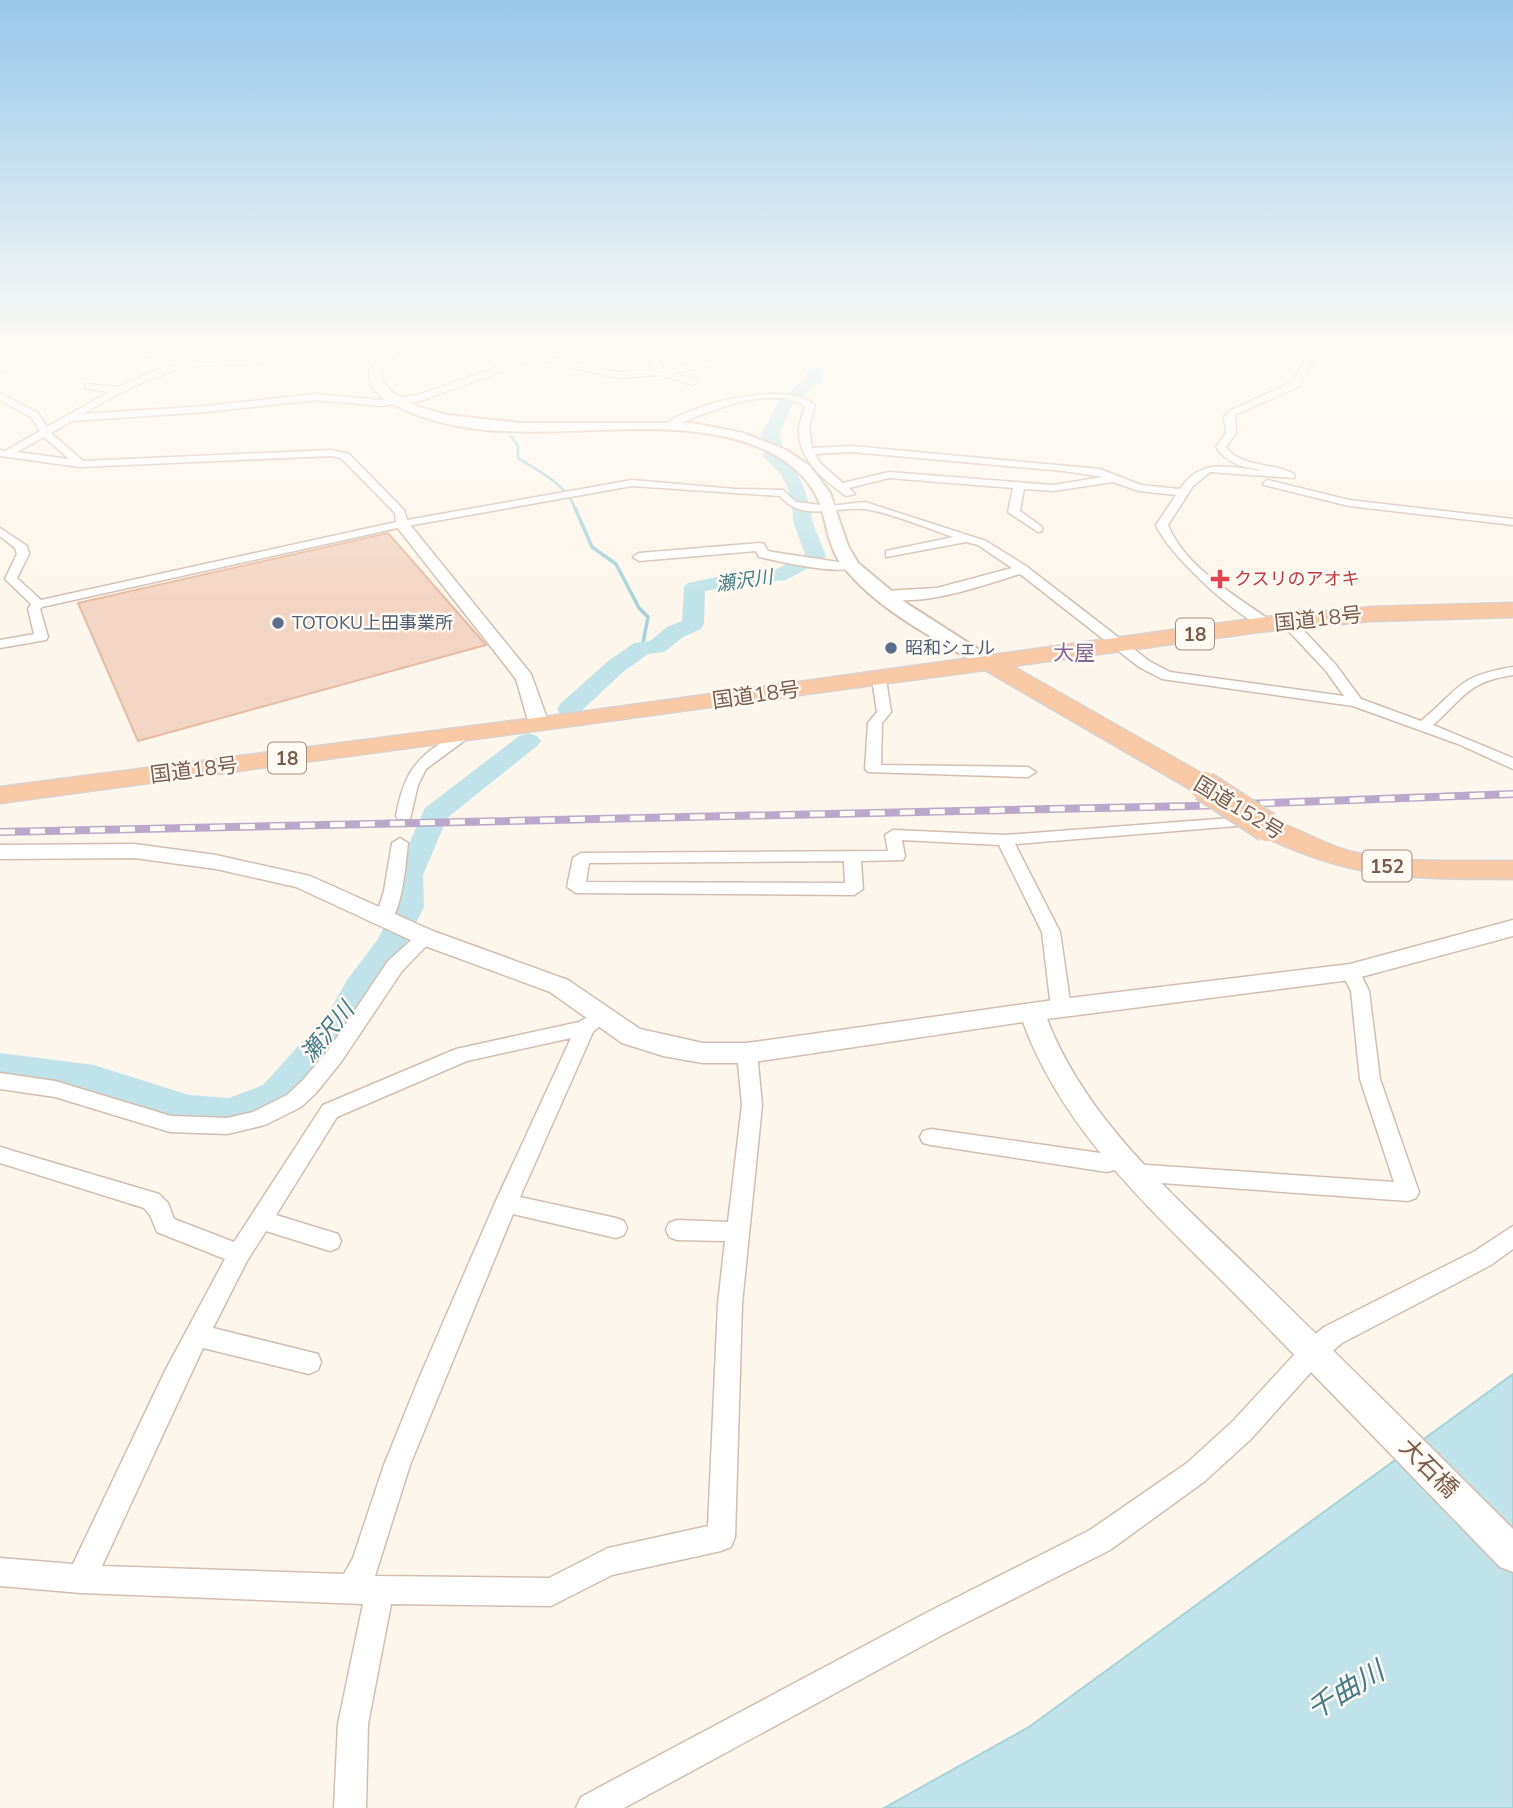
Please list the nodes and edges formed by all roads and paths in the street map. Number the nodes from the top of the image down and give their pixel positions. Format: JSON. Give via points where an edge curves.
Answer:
{"nodes":[{"id":1,"x":49,"y":431,"type":"edge"},
{"id":2,"x":714,"y":431,"type":"edge"},
{"id":3,"x":804,"y":431,"type":"edge"},
{"id":4,"x":1231,"y":431,"type":"edge"},
{"id":5,"x":46,"y":433,"type":"junction"},
{"id":6,"x":808,"y":451,"type":"junction"},
{"id":7,"x":2,"y":455,"type":"edge"},
{"id":8,"x":991,"y":462,"type":"junction"},
{"id":9,"x":79,"y":464,"type":"junction"},
{"id":10,"x":1204,"y":470,"type":"junction"},
{"id":11,"x":1114,"y":479,"type":"junction"},
{"id":12,"x":988,"y":483,"type":"junction"},
{"id":13,"x":1019,"y":486,"type":"junction"},
{"id":14,"x":841,"y":487,"type":"junction"},
{"id":15,"x":1184,"y":494,"type":"junction"},
{"id":16,"x":866,"y":505,"type":"junction"},
{"id":17,"x":829,"y":509,"type":"junction"},
{"id":18,"x":1513,"y":522,"type":"edge"},
{"id":19,"x":402,"y":524,"type":"junction"},
{"id":20,"x":1038,"y":529,"type":"dead end"},
{"id":21,"x":0,"y":531,"type":"edge"},
{"id":22,"x":967,"y":538,"type":"junction"},
{"id":23,"x":890,"y":554,"type":"dead end"},
{"id":24,"x":639,"y":557,"type":"dead end"},
{"id":25,"x":851,"y":566,"type":"junction"},
{"id":26,"x":1022,"y":569,"type":"junction"},
{"id":27,"x":885,"y":595,"type":"junction"},
{"id":28,"x":38,"y":604,"type":"junction"},
{"id":29,"x":1513,"y":610,"type":"edge"},
{"id":30,"x":1277,"y":623,"type":"junction"},
{"id":31,"x":0,"y":644,"type":"edge"},
{"id":32,"x":1120,"y":645,"type":"junction"},
{"id":33,"x":991,"y":664,"type":"junction"},
{"id":34,"x":1513,"y":671,"type":"edge"},
{"id":35,"x":879,"y":679,"type":"junction"},
{"id":36,"x":1356,"y":702,"type":"junction"},
{"id":37,"x":540,"y":724,"type":"junction"},
{"id":38,"x":1423,"y":726,"type":"junction"},
{"id":39,"x":463,"y":734,"type":"junction"},
{"id":40,"x":1513,"y":764,"type":"edge"},
{"id":41,"x":1027,"y":772,"type":"dead end"},
{"id":42,"x":0,"y":795,"type":"edge"},
{"id":43,"x":404,"y":816,"type":"dead end"},
{"id":44,"x":1231,"y":822,"type":"dead end"},
{"id":45,"x":1004,"y":840,"type":"junction"},
{"id":46,"x":400,"y":842,"type":"dead end"},
{"id":47,"x":0,"y":852,"type":"edge"},
{"id":48,"x":852,"y":856,"type":"junction"},
{"id":49,"x":715,"y":857,"type":"junction"},
{"id":50,"x":1513,"y":870,"type":"edge"},
{"id":51,"x":714,"y":888,"type":"junction"},
{"id":52,"x":388,"y":921,"type":"junction"},
{"id":53,"x":1513,"y":928,"type":"edge"},
{"id":54,"x":420,"y":935,"type":"junction"},
{"id":55,"x":1350,"y":972,"type":"junction"},
{"id":56,"x":1060,"y":1008,"type":"junction"},
{"id":57,"x":1032,"y":1012,"type":"junction"},
{"id":58,"x":593,"y":1022,"type":"junction"},
{"id":59,"x":747,"y":1053,"type":"junction"},
{"id":60,"x":0,"y":1081,"type":"edge"},
{"id":61,"x":931,"y":1137,"type":"dead end"},
{"id":62,"x":1,"y":1155,"type":"edge"},
{"id":63,"x":1129,"y":1166,"type":"junction"},
{"id":64,"x":506,"y":1203,"type":"junction"},
{"id":65,"x":260,"y":1219,"type":"junction"},
{"id":66,"x":616,"y":1228,"type":"dead end"},
{"id":67,"x":677,"y":1230,"type":"dead end"},
{"id":68,"x":738,"y":1232,"type":"junction"},
{"id":69,"x":1513,"y":1236,"type":"edge"},
{"id":70,"x":330,"y":1241,"type":"dead end"},
{"id":71,"x":239,"y":1254,"type":"junction"},
{"id":72,"x":198,"y":1336,"type":"junction"},
{"id":73,"x":1313,"y":1352,"type":"junction"},
{"id":74,"x":309,"y":1362,"type":"dead end"},
{"id":75,"x":1344,"y":1383,"type":"joint"},
{"id":76,"x":1513,"y":1554,"type":"edge"},
{"id":77,"x":0,"y":1572,"type":"edge"},
{"id":78,"x":81,"y":1579,"type":"junction"},
{"id":79,"x":366,"y":1589,"type":"junction"},
{"id":80,"x":350,"y":1808,"type":"edge"},
{"id":81,"x":592,"y":1808,"type":"edge"}],
"edges":[{"from":1,"to":5,"type":"street"},
{"from":2,"to":17,"type":"main road","via":[[753,441],[808,470]]},
{"from":3,"to":6,"type":"street"},
{"from":4,"to":10,"type":"street","via":[[1220,447],[1223,452],[1251,467],[1290,476]]},
{"from":5,"to":7,"type":"street"},
{"from":5,"to":9,"type":"street"},
{"from":6,"to":8,"type":"street","via":[[852,449]]},
{"from":6,"to":14,"type":"street","via":[[815,465]]},
{"from":7,"to":9,"type":"street"},
{"from":8,"to":11,"type":"street","via":[[1100,472]]},
{"from":8,"to":12,"type":"street"},
{"from":9,"to":19,"type":"street","via":[[331,453],[345,456],[400,512]]},
{"from":10,"to":15,"type":"street"},
{"from":10,"to":18,"type":"street","via":[[1349,503]]},
{"from":11,"to":13,"type":"street","via":[[1053,488]]},
{"from":11,"to":15,"type":"street","via":[[1139,488]]},
{"from":12,"to":13,"type":"street"},
{"from":12,"to":14,"type":"street","via":[[889,475]]},
{"from":13,"to":20,"type":"street","via":[[1013,512]]},
{"from":14,"to":16,"type":"street"},
{"from":15,"to":30,"type":"street","via":[[1162,525],[1163,534],[1215,586]]},
{"from":16,"to":17,"type":"street"},
{"from":16,"to":22,"type":"street"},
{"from":17,"to":19,"type":"street","via":[[793,505],[783,493],[632,483]]},
{"from":17,"to":25,"type":"main road","via":[[835,537]]},
{"from":19,"to":28,"type":"street"},
{"from":19,"to":37,"type":"street","via":[[525,678]]},
{"from":21,"to":28,"type":"street","via":[[21,547],[23,554],[11,579]]},
{"from":22,"to":23,"type":"street"},
{"from":22,"to":26,"type":"street"},
{"from":24,"to":25,"type":"street","via":[[760,547],[764,554]]},
{"from":25,"to":27,"type":"main road"},
{"from":26,"to":27,"type":"street","via":[[953,590]]},
{"from":26,"to":32,"type":"street"},
{"from":27,"to":33,"type":"main road"},
{"from":28,"to":31,"type":"street","via":[[34,609],[41,637]]},
{"from":29,"to":30,"type":"highway","name":"国道18号","number":"18","via":[[1422,611]]},
{"from":30,"to":32,"type":"highway","name":"国道18号","number":"18"},
{"from":30,"to":36,"type":"street","via":[[1331,668]]},
{"from":32,"to":33,"type":"highway","name":"国道18号","number":"18"},
{"from":32,"to":36,"type":"street","via":[[1167,676]]},
{"from":33,"to":35,"type":"highway","name":"国道18号","number":"18"},
{"from":33,"to":50,"type":"highway","name":"国道152号","number":"152","bridge":true,"via":[[1267,827],[1321,851],[1370,864]]},
{"from":34,"to":38,"type":"street","via":[[1481,677]]},
{"from":35,"to":37,"type":"highway","name":"国道18号","number":"18"},
{"from":35,"to":41,"type":"street","via":[[884,712],[875,723],[873,769]]},
{"from":36,"to":38,"type":"street"},
{"from":37,"to":39,"type":"highway","name":"国道18号","number":"18"},
{"from":38,"to":40,"type":"street"},
{"from":39,"to":42,"type":"highway","name":"国道18号","number":"18"},
{"from":39,"to":43,"type":"street","via":[[421,763],[408,788]]},
{"from":44,"to":45,"type":"street"},
{"from":45,"to":48,"type":"street","via":[[893,835],[897,856]]},
{"from":45,"to":56,"type":"street","via":[[1051,932]]},
{"from":46,"to":52,"type":"street"},
{"from":47,"to":52,"type":"street","via":[[134,851],[216,862],[302,881]]},
{"from":48,"to":49,"type":"street"},
{"from":48,"to":51,"type":"street","via":[[855,889]]},
{"from":49,"to":51,"type":"street"},
{"from":49,"to":51,"type":"street","via":[[581,858],[576,887]]},
{"from":52,"to":54,"type":"street"},
{"from":53,"to":55,"type":"street"},
{"from":54,"to":58,"type":"street","via":[[559,986]]},
{"from":54,"to":60,"type":"street","via":[[309,1087],[294,1101],[258,1119],[227,1126],[170,1124],[55,1089]]},
{"from":55,"to":56,"type":"street"},
{"from":55,"to":63,"type":"street","via":[[1360,991],[1370,1079],[1408,1192]]},
{"from":56,"to":57,"type":"street"},
{"from":57,"to":59,"type":"street"},
{"from":57,"to":63,"type":"street","via":[[1064,1086],[1087,1120]]},
{"from":58,"to":59,"type":"street","via":[[663,1046],[703,1053]]},
{"from":58,"to":64,"type":"street"},
{"from":58,"to":65,"type":"street","via":[[463,1054],[330,1111]]},
{"from":59,"to":68,"type":"street","via":[[752,1105]]},
{"from":61,"to":63,"type":"street"},
{"from":62,"to":71,"type":"street","via":[[150,1201],[160,1210],[165,1225]]},
{"from":63,"to":73,"type":"street"},
{"from":64,"to":66,"type":"street"},
{"from":64,"to":79,"type":"street","via":[[397,1465],[365,1565]]},
{"from":65,"to":70,"type":"street"},
{"from":65,"to":71,"type":"street"},
{"from":67,"to":68,"type":"street"},
{"from":68,"to":79,"type":"street","via":[[730,1304],[721,1537],[608,1562],[551,1592]]},
{"from":69,"to":73,"type":"street","via":[[1483,1258],[1334,1335]]},
{"from":71,"to":72,"type":"street"},
{"from":72,"to":74,"type":"street"},
{"from":72,"to":78,"type":"street"},
{"from":73,"to":75,"type":"street"},
{"from":73,"to":81,"type":"street","via":[[1242,1430],[1196,1472],[1100,1540]]},
{"from":75,"to":76,"type":"street","name":"大石橋"},
{"from":77,"to":78,"type":"street"},
{"from":78,"to":79,"type":"street"},
{"from":79,"to":80,"type":"street"}]}
